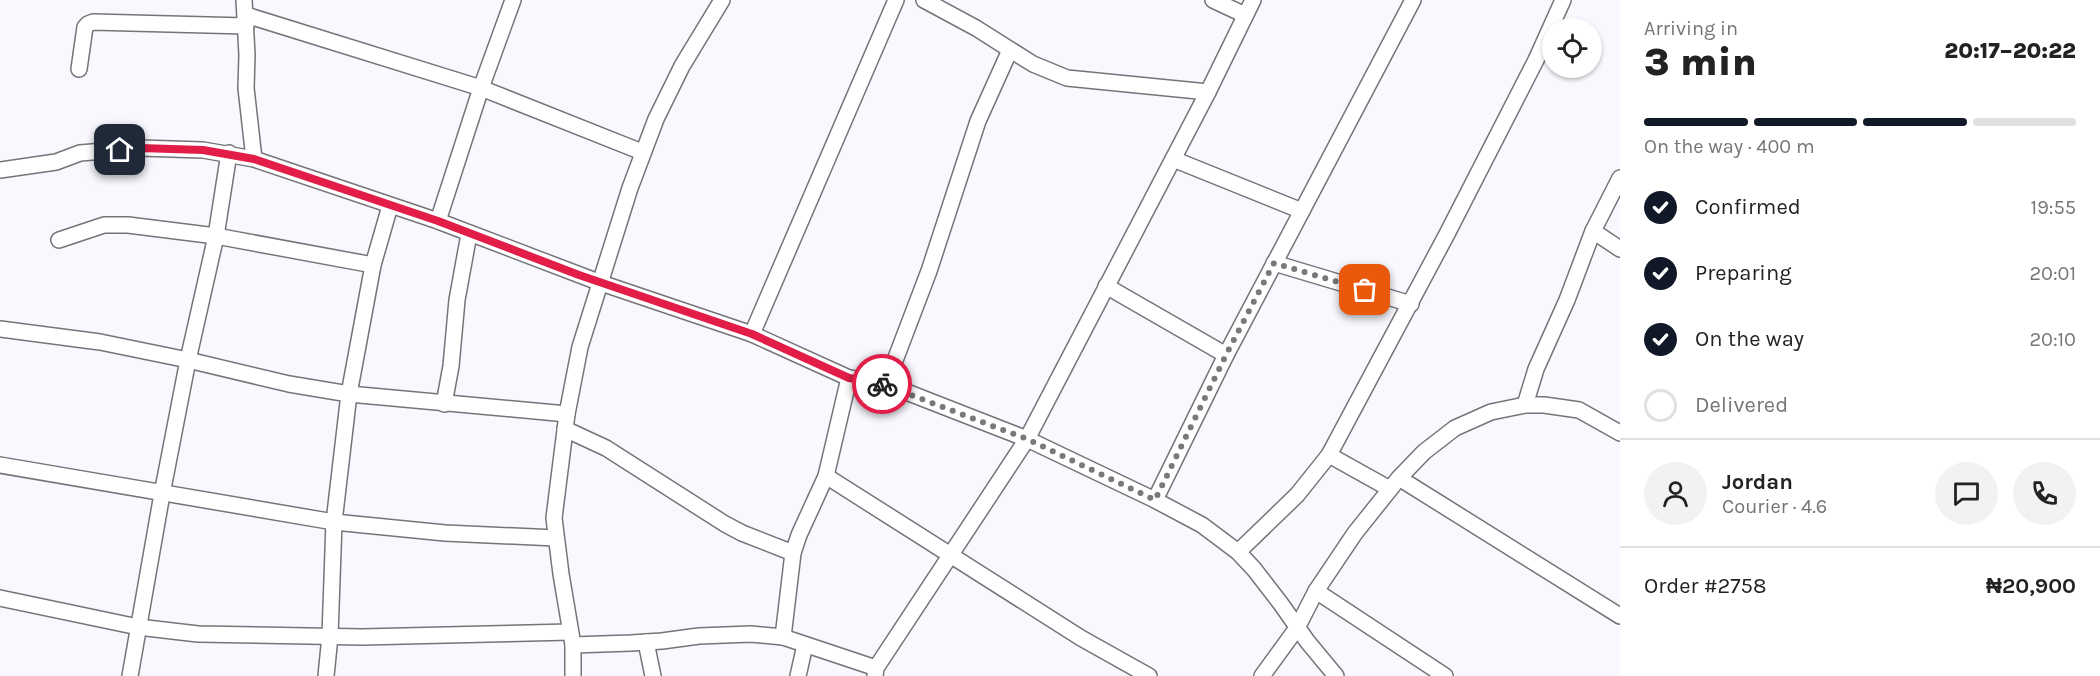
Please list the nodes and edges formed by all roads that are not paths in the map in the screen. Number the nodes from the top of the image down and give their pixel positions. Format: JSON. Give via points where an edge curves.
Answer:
{"nodes":[{"id":1,"x":513,"y":0,"type":"edge"},
{"id":2,"x":722,"y":0,"type":"edge"},
{"id":3,"x":896,"y":0,"type":"edge"},
{"id":4,"x":924,"y":0,"type":"edge"},
{"id":5,"x":1214,"y":0,"type":"edge"},
{"id":6,"x":1253,"y":0,"type":"edge"},
{"id":7,"x":1413,"y":0,"type":"edge"},
{"id":8,"x":1563,"y":0,"type":"edge"},
{"id":9,"x":245,"y":14,"type":"edge"},
{"id":10,"x":1245,"y":15,"type":"junction"},
{"id":11,"x":1010,"y":50,"type":"junction"},
{"id":12,"x":79,"y":69,"type":"dead end"},
{"id":13,"x":480,"y":88,"type":"junction"},
{"id":14,"x":1208,"y":92,"type":"junction"},
{"id":15,"x":642,"y":152,"type":"junction"},
{"id":16,"x":229,"y":153,"type":"junction"},
{"id":17,"x":254,"y":159,"type":"junction"},
{"id":18,"x":1173,"y":159,"type":"junction"},
{"id":19,"x":0,"y":170,"type":"edge"},
{"id":20,"x":1620,"y":178,"type":"edge"},
{"id":21,"x":390,"y":206,"type":"junction"},
{"id":22,"x":1302,"y":211,"type":"junction"},
{"id":23,"x":438,"y":221,"type":"junction"},
{"id":24,"x":1593,"y":231,"type":"junction"},
{"id":25,"x":469,"y":234,"type":"junction"},
{"id":26,"x":216,"y":236,"type":"junction"},
{"id":27,"x":59,"y":240,"type":"dead end"},
{"id":28,"x":1620,"y":249,"type":"edge"},
{"id":29,"x":1274,"y":263,"type":"junction"},
{"id":30,"x":373,"y":265,"type":"junction"},
{"id":31,"x":601,"y":283,"type":"junction"},
{"id":32,"x":1106,"y":286,"type":"junction"},
{"id":33,"x":1411,"y":304,"type":"junction"},
{"id":34,"x":0,"y":329,"type":"edge"},
{"id":35,"x":752,"y":334,"type":"junction"},
{"id":36,"x":1226,"y":355,"type":"junction"},
{"id":37,"x":188,"y":360,"type":"junction"},
{"id":38,"x":849,"y":378,"type":"junction"},
{"id":39,"x":886,"y":384,"type":"junction"},
{"id":40,"x":349,"y":394,"type":"junction"},
{"id":41,"x":444,"y":404,"type":"junction"},
{"id":42,"x":1525,"y":405,"type":"junction"},
{"id":43,"x":566,"y":422,"type":"junction"},
{"id":44,"x":1616,"y":427,"type":"edge"},
{"id":45,"x":1027,"y":439,"type":"junction"},
{"id":46,"x":1329,"y":454,"type":"junction"},
{"id":47,"x":0,"y":465,"type":"edge"},
{"id":48,"x":826,"y":476,"type":"junction"},
{"id":49,"x":1394,"y":483,"type":"junction"},
{"id":50,"x":162,"y":494,"type":"junction"},
{"id":51,"x":1155,"y":500,"type":"junction"},
{"id":52,"x":334,"y":522,"type":"junction"},
{"id":53,"x":556,"y":538,"type":"junction"},
{"id":54,"x":1238,"y":552,"type":"junction"},
{"id":55,"x":793,"y":553,"type":"junction"},
{"id":56,"x":950,"y":554,"type":"junction"},
{"id":57,"x":1316,"y":591,"type":"junction"},
{"id":58,"x":0,"y":598,"type":"edge"},
{"id":59,"x":1620,"y":616,"type":"edge"},
{"id":60,"x":138,"y":627,"type":"junction"},
{"id":61,"x":1297,"y":628,"type":"junction"},
{"id":62,"x":330,"y":636,"type":"junction"},
{"id":63,"x":783,"y":637,"type":"junction"},
{"id":64,"x":572,"y":638,"type":"junction"},
{"id":65,"x":646,"y":642,"type":"junction"},
{"id":66,"x":805,"y":645,"type":"junction"},
{"id":67,"x":875,"y":672,"type":"edge"},
{"id":68,"x":130,"y":676,"type":"edge"},
{"id":69,"x":326,"y":676,"type":"edge"},
{"id":70,"x":573,"y":676,"type":"edge"},
{"id":71,"x":653,"y":676,"type":"edge"},
{"id":72,"x":798,"y":676,"type":"edge"},
{"id":73,"x":1149,"y":676,"type":"edge"},
{"id":74,"x":1262,"y":676,"type":"edge"},
{"id":75,"x":1336,"y":676,"type":"edge"},
{"id":76,"x":1445,"y":676,"type":"edge"}],
"edges":[{"from":1,"to":13,"type":"street"},
{"from":2,"to":15,"type":"street","via":[[682,66]]},
{"from":3,"to":35,"type":"street"},
{"from":4,"to":11,"type":"street"},
{"from":5,"to":10,"type":"street"},
{"from":6,"to":10,"type":"street"},
{"from":7,"to":22,"type":"street"},
{"from":8,"to":33,"type":"street"},
{"from":9,"to":12,"type":"street","via":[[93,22],[85,27]]},
{"from":9,"to":13,"type":"street"},
{"from":9,"to":17,"type":"street","via":[[246,88]]},
{"from":10,"to":14,"type":"street"},
{"from":11,"to":14,"type":"street","via":[[1067,78]]},
{"from":11,"to":39,"type":"street","via":[[978,121]]},
{"from":13,"to":15,"type":"street"},
{"from":13,"to":23,"type":"street"},
{"from":14,"to":18,"type":"street"},
{"from":15,"to":31,"type":"street"},
{"from":16,"to":17,"type":"street"},
{"from":16,"to":19,"type":"street","via":[[140,148],[80,153],[56,162]]},
{"from":16,"to":26,"type":"street"},
{"from":17,"to":21,"type":"street"},
{"from":18,"to":22,"type":"street"},
{"from":18,"to":32,"type":"street"},
{"from":20,"to":24,"type":"street"},
{"from":21,"to":23,"type":"street"},
{"from":21,"to":30,"type":"street"},
{"from":22,"to":29,"type":"street"},
{"from":23,"to":25,"type":"street"},
{"from":24,"to":28,"type":"street"},
{"from":24,"to":42,"type":"street"},
{"from":25,"to":31,"type":"street"},
{"from":25,"to":41,"type":"street"},
{"from":26,"to":27,"type":"street","via":[[104,225]]},
{"from":26,"to":30,"type":"street"},
{"from":26,"to":37,"type":"street"},
{"from":29,"to":33,"type":"street"},
{"from":29,"to":36,"type":"street"},
{"from":30,"to":40,"type":"street"},
{"from":31,"to":35,"type":"street"},
{"from":31,"to":43,"type":"street","via":[[580,347]]},
{"from":32,"to":36,"type":"street"},
{"from":32,"to":45,"type":"street"},
{"from":33,"to":46,"type":"street"},
{"from":34,"to":37,"type":"street","via":[[100,342]]},
{"from":35,"to":38,"type":"street"},
{"from":36,"to":51,"type":"street"},
{"from":37,"to":40,"type":"street"},
{"from":37,"to":50,"type":"street"},
{"from":38,"to":39,"type":"street"},
{"from":38,"to":48,"type":"street"},
{"from":39,"to":45,"type":"street"},
{"from":40,"to":41,"type":"street"},
{"from":40,"to":52,"type":"street"},
{"from":41,"to":43,"type":"street"},
{"from":42,"to":44,"type":"street","via":[[1579,410]]},
{"from":42,"to":49,"type":"street","via":[[1491,412],[1455,428]]},
{"from":43,"to":53,"type":"street","via":[[556,494]]},
{"from":43,"to":55,"type":"street","via":[[725,524]]},
{"from":45,"to":51,"type":"street"},
{"from":45,"to":56,"type":"street"},
{"from":46,"to":49,"type":"street"},
{"from":46,"to":54,"type":"street","via":[[1297,495]]},
{"from":47,"to":50,"type":"street"},
{"from":48,"to":55,"type":"street"},
{"from":48,"to":56,"type":"street"},
{"from":49,"to":57,"type":"street"},
{"from":49,"to":59,"type":"street"},
{"from":50,"to":52,"type":"street"},
{"from":50,"to":60,"type":"street"},
{"from":51,"to":54,"type":"street","via":[[1202,525]]},
{"from":52,"to":53,"type":"street"},
{"from":52,"to":62,"type":"street"},
{"from":53,"to":64,"type":"street"},
{"from":54,"to":61,"type":"street"},
{"from":55,"to":63,"type":"street"},
{"from":56,"to":67,"type":"street"},
{"from":56,"to":73,"type":"street","via":[[1081,638]]},
{"from":57,"to":61,"type":"street"},
{"from":57,"to":76,"type":"street"},
{"from":58,"to":60,"type":"street"},
{"from":60,"to":62,"type":"street","via":[[198,634]]},
{"from":60,"to":68,"type":"street"},
{"from":61,"to":74,"type":"street"},
{"from":61,"to":75,"type":"street"},
{"from":62,"to":64,"type":"street"},
{"from":62,"to":69,"type":"street"},
{"from":63,"to":65,"type":"street","via":[[751,634]]},
{"from":63,"to":66,"type":"street"},
{"from":64,"to":65,"type":"street"},
{"from":64,"to":70,"type":"street"},
{"from":65,"to":71,"type":"street"},
{"from":66,"to":67,"type":"street"},
{"from":66,"to":72,"type":"street"}]}
